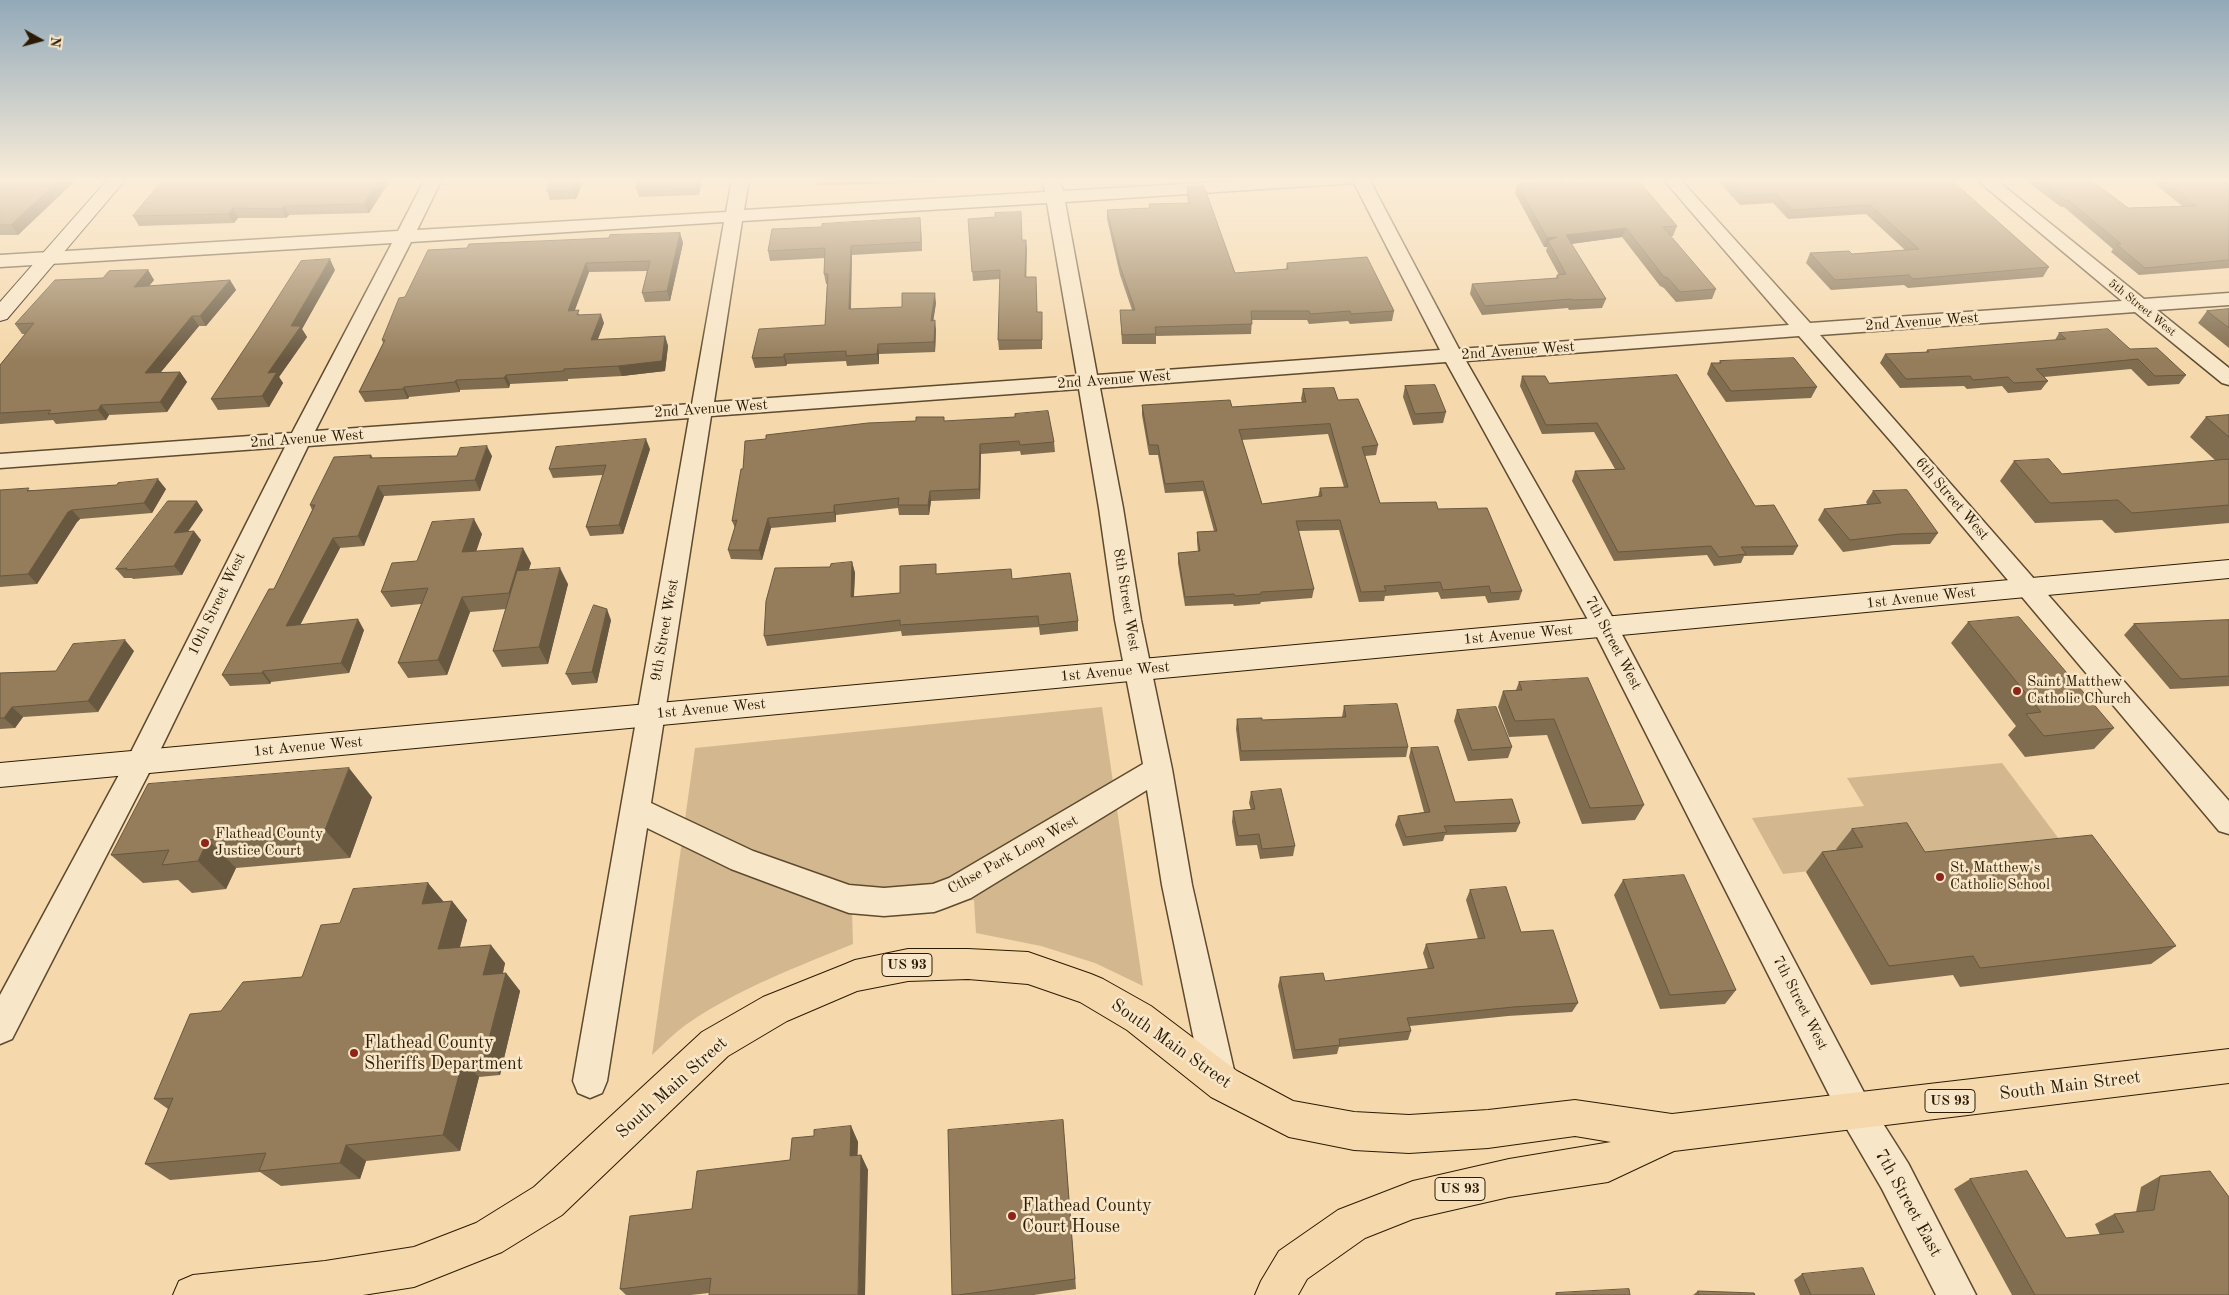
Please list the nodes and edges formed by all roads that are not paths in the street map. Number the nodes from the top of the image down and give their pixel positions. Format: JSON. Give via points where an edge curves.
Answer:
{"nodes":[{"id":1,"x":66,"y":239,"type":"edge"},
{"id":2,"x":350,"y":239,"type":"edge"},
{"id":3,"x":403,"y":239,"type":"edge"},
{"id":4,"x":729,"y":239,"type":"edge"},
{"id":5,"x":1062,"y":239,"type":"edge"},
{"id":6,"x":1392,"y":239,"type":"edge"},
{"id":7,"x":1725,"y":239,"type":"edge"},
{"id":8,"x":2059,"y":239,"type":"edge"},
{"id":9,"x":50,"y":258,"type":"junction"},
{"id":10,"x":0,"y":260,"type":"edge"},
{"id":11,"x":2229,"y":299,"type":"edge"},
{"id":12,"x":2140,"y":306,"type":"junction"},
{"id":13,"x":0,"y":315,"type":"edge"},
{"id":14,"x":1806,"y":330,"type":"junction"},
{"id":15,"x":1453,"y":356,"type":"junction"},
{"id":16,"x":2229,"y":379,"type":"edge"},
{"id":17,"x":1088,"y":382,"type":"junction"},
{"id":18,"x":701,"y":410,"type":"junction"},
{"id":19,"x":300,"y":439,"type":"junction"},
{"id":20,"x":0,"y":461,"type":"edge"},
{"id":21,"x":2229,"y":569,"type":"edge"},
{"id":22,"x":2028,"y":588,"type":"junction"},
{"id":23,"x":1605,"y":627,"type":"junction"},
{"id":24,"x":1138,"y":670,"type":"junction"},
{"id":25,"x":650,"y":715,"type":"junction"},
{"id":26,"x":140,"y":763,"type":"junction"},
{"id":27,"x":1158,"y":769,"type":"junction"},
{"id":28,"x":0,"y":775,"type":"edge"},
{"id":29,"x":635,"y":809,"type":"junction"},
{"id":30,"x":2229,"y":822,"type":"edge"},
{"id":31,"x":0,"y":1028,"type":"edge"},
{"id":32,"x":2229,"y":1066,"type":"edge"},
{"id":33,"x":1219,"y":1079,"type":"junction"},
{"id":34,"x":590,"y":1081,"type":"dead end"},
{"id":35,"x":1856,"y":1112,"type":"junction"},
{"id":36,"x":1672,"y":1133,"type":"junction"},
{"id":37,"x":193,"y":1295,"type":"edge"},
{"id":38,"x":1275,"y":1295,"type":"edge"},
{"id":39,"x":1957,"y":1295,"type":"edge"}],
"edges":[{"from":1,"to":9,"type":"street"},
{"from":2,"to":9,"type":"street"},
{"from":3,"to":19,"type":"street","name":"10th Street West"},
{"from":4,"to":18,"type":"street","name":"9th Street West"},
{"from":5,"to":17,"type":"street","name":"8th Street West"},
{"from":6,"to":15,"type":"street","name":"7th Street West"},
{"from":7,"to":14,"type":"street","name":"6th Street West"},
{"from":8,"to":12,"type":"street","name":"5th Street West"},
{"from":9,"to":10,"type":"street"},
{"from":9,"to":13,"type":"street"},
{"from":11,"to":12,"type":"street","name":"2nd Avenue West"},
{"from":12,"to":14,"type":"street","name":"2nd Avenue West"},
{"from":12,"to":16,"type":"street","name":"5th Street West"},
{"from":14,"to":15,"type":"street","name":"2nd Avenue West"},
{"from":14,"to":22,"type":"street","name":"6th Street West"},
{"from":15,"to":17,"type":"street","name":"2nd Avenue West"},
{"from":15,"to":23,"type":"street","name":"7th Street West"},
{"from":17,"to":18,"type":"street","name":"2nd Avenue West"},
{"from":17,"to":24,"type":"street","name":"8th Street West"},
{"from":18,"to":19,"type":"street","name":"2nd Avenue West"},
{"from":18,"to":25,"type":"street","name":"9th Street West"},
{"from":19,"to":20,"type":"street","name":"2nd Avenue West"},
{"from":19,"to":26,"type":"street","name":"10th Street West"},
{"from":21,"to":22,"type":"street","name":"1st Avenue West"},
{"from":22,"to":23,"type":"street","name":"1st Avenue West"},
{"from":22,"to":30,"type":"street","name":"6th Street West"},
{"from":23,"to":24,"type":"street","name":"1st Avenue West"},
{"from":23,"to":35,"type":"street","name":"7th Street West"},
{"from":24,"to":25,"type":"street","name":"1st Avenue West"},
{"from":24,"to":27,"type":"street","name":"8th Street West"},
{"from":25,"to":26,"type":"street","name":"1st Avenue West"},
{"from":25,"to":29,"type":"street","name":"9th Street West"},
{"from":26,"to":28,"type":"street","name":"1st Avenue West"},
{"from":26,"to":31,"type":"street","name":"10th Street West"},
{"from":27,"to":29,"type":"street","name":"Cthse Park Loop West","via":[[960,888],[934,898],[884,902],[849,898],[742,860]]},
{"from":27,"to":33,"type":"street","name":"8th Street West","via":[[1177,885]]},
{"from":29,"to":34,"type":"street","name":"9th Street West"},
{"from":32,"to":35,"type":"main road","name":"South Main Street","number":"US 93"},
{"from":33,"to":36,"type":"main road","name":"South Main Street","number":"US 93","via":[[1289,1119],[1354,1131],[1409,1134],[1488,1129],[1575,1118]]},
{"from":33,"to":37,"type":"main road","name":"South Main Street","number":"US 93","via":[[1139,1018],[1091,990],[1028,968],[908,965],[855,976],[775,1009],[715,1044],[548,1201],[488,1238],[414,1267],[325,1281]]},
{"from":35,"to":36,"type":"main road","name":"South Main Street","number":"US 93"},
{"from":35,"to":39,"type":"street","name":"7th Street East"},
{"from":36,"to":38,"type":"main road","name":"South Main Street","number":"US 93","via":[[1608,1163],[1509,1178],[1413,1200],[1352,1224],[1293,1265]]}]}
